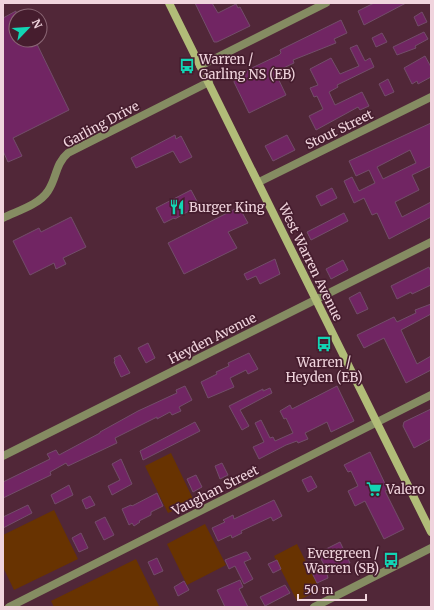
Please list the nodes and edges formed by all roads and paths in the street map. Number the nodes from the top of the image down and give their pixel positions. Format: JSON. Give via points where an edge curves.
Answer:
{"nodes":[{"id":1,"x":169,"y":3,"type":"edge"},
{"id":2,"x":326,"y":3,"type":"edge"},
{"id":3,"x":200,"y":66,"type":"junction"},
{"id":4,"x":208,"y":82,"type":"junction"},
{"id":5,"x":431,"y":97,"type":"edge"},
{"id":6,"x":258,"y":182,"type":"junction"},
{"id":7,"x":3,"y":218,"type":"edge"},
{"id":8,"x":431,"y":242,"type":"edge"},
{"id":9,"x":316,"y":299,"type":"junction"},
{"id":10,"x":431,"y":395,"type":"edge"},
{"id":11,"x":377,"y":422,"type":"junction"},
{"id":12,"x":3,"y":456,"type":"edge"},
{"id":13,"x":431,"y":532,"type":"edge"},
{"id":14,"x":431,"y":548,"type":"edge"},
{"id":15,"x":9,"y":607,"type":"edge"},
{"id":16,"x":314,"y":607,"type":"edge"}],
"edges":[{"from":1,"to":3,"type":"main road","name":"West Warren Avenue"},
{"from":2,"to":3,"type":"street"},
{"from":3,"to":4,"type":"main road","name":"West Warren Avenue"},
{"from":4,"to":6,"type":"main road","name":"West Warren Avenue"},
{"from":4,"to":7,"type":"street","name":"Garling Drive","via":[[68,153],[59,164],[51,187],[43,197]]},
{"from":5,"to":6,"type":"street","name":"Stout Street"},
{"from":6,"to":9,"type":"main road","name":"West Warren Avenue"},
{"from":8,"to":9,"type":"street","name":"Heyden Avenue"},
{"from":9,"to":11,"type":"main road","name":"West Warren Avenue"},
{"from":9,"to":12,"type":"street","name":"Heyden Avenue"},
{"from":10,"to":11,"type":"street","name":"Vaughan Street"},
{"from":11,"to":13,"type":"main road","name":"West Warren Avenue"},
{"from":11,"to":15,"type":"street","name":"Vaughan Street"},
{"from":14,"to":16,"type":"street"}]}
